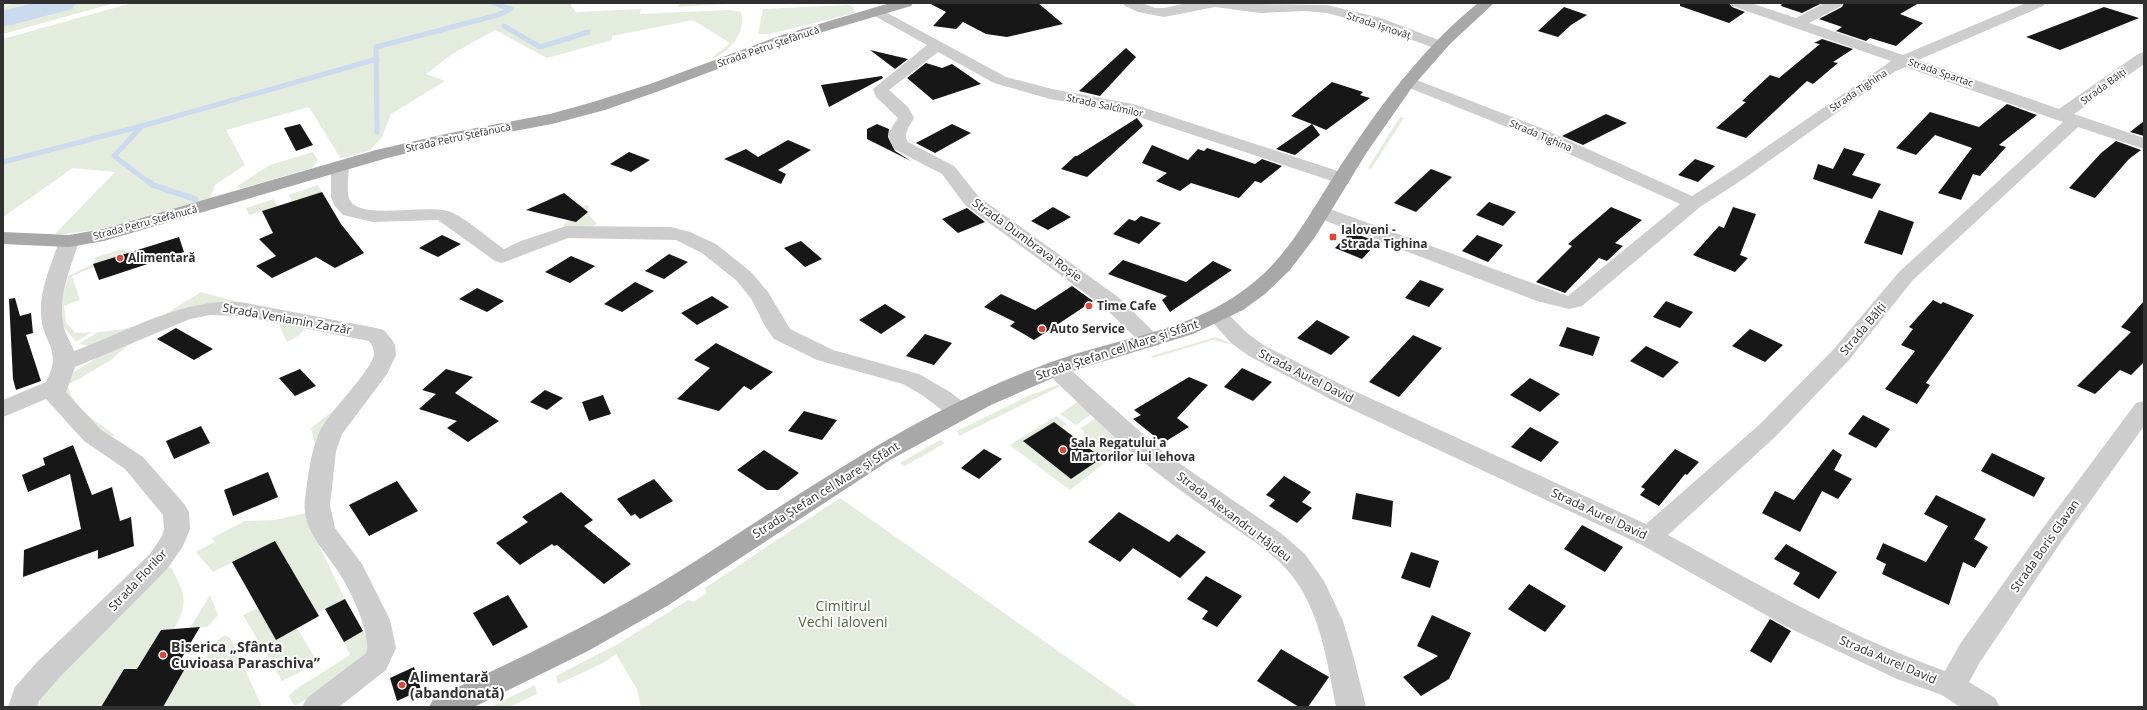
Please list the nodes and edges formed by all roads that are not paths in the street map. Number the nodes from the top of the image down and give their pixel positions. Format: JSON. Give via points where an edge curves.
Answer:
{"nodes":[{"id":1,"x":906,"y":3,"type":"edge"},
{"id":2,"x":1130,"y":3,"type":"edge"},
{"id":3,"x":1487,"y":3,"type":"edge"},
{"id":4,"x":1737,"y":3,"type":"edge"},
{"id":5,"x":1836,"y":3,"type":"edge"},
{"id":6,"x":2038,"y":3,"type":"edge"},
{"id":7,"x":878,"y":12,"type":"junction"},
{"id":8,"x":1798,"y":23,"type":"junction"},
{"id":9,"x":937,"y":44,"type":"junction"},
{"id":10,"x":1439,"y":45,"type":"junction"},
{"id":11,"x":2144,"y":57,"type":"edge"},
{"id":12,"x":1906,"y":60,"type":"junction"},
{"id":13,"x":1408,"y":82,"type":"junction"},
{"id":14,"x":2069,"y":117,"type":"junction"},
{"id":15,"x":2144,"y":144,"type":"edge"},
{"id":16,"x":340,"y":166,"type":"junction"},
{"id":17,"x":1341,"y":178,"type":"junction"},
{"id":18,"x":1693,"y":203,"type":"junction"},
{"id":19,"x":1320,"y":212,"type":"junction"},
{"id":20,"x":3,"y":238,"type":"edge"},
{"id":21,"x":69,"y":241,"type":"junction"},
{"id":22,"x":1218,"y":316,"type":"junction"},
{"id":23,"x":1151,"y":340,"type":"junction"},
{"id":24,"x":65,"y":363,"type":"junction"},
{"id":25,"x":1055,"y":368,"type":"junction"},
{"id":26,"x":54,"y":387,"type":"junction"},
{"id":27,"x":3,"y":409,"type":"edge"},
{"id":28,"x":2144,"y":409,"type":"edge"},
{"id":29,"x":959,"y":411,"type":"junction"},
{"id":30,"x":1649,"y":537,"type":"junction"},
{"id":31,"x":1952,"y":686,"type":"junction"},
{"id":32,"x":23,"y":707,"type":"edge"},
{"id":33,"x":317,"y":707,"type":"edge"},
{"id":34,"x":444,"y":707,"type":"edge"},
{"id":35,"x":1351,"y":707,"type":"edge"},
{"id":36,"x":1985,"y":707,"type":"edge"}],
"edges":[{"from":1,"to":7,"type":"main road","name":"Strada Petru Ștefănucă"},
{"from":2,"to":10,"type":"street","name":"Strada Ișnovăț","via":[[1156,13],[1174,12],[1212,3],[1266,9],[1322,8],[1361,18]]},
{"from":3,"to":10,"type":"main road","name":"Strada Ștefan cel Mare și Sfânt"},
{"from":4,"to":8,"type":"street","name":"Strada Spartac"},
{"from":5,"to":8,"type":"street"},
{"from":6,"to":12,"type":"street","name":"Strada Tighina"},
{"from":7,"to":9,"type":"street","name":"Strada Salcîmilor"},
{"from":7,"to":16,"type":"main road","name":"Strada Petru Ștefănucă","via":[[745,52],[599,106],[552,119],[450,138]]},
{"from":8,"to":12,"type":"street","name":"Strada Spartac"},
{"from":9,"to":17,"type":"street","name":"Strada Salcîmilor","via":[[981,71],[1023,88],[1127,108]]},
{"from":9,"to":23,"type":"street","name":"Strada Dumbrava Roșie","via":[[881,89],[882,94],[902,111],[906,118],[897,134],[897,140],[902,146],[948,170],[972,201],[1111,302]]},
{"from":10,"to":13,"type":"main road","name":"Strada Ștefan cel Mare și Sfânt"},
{"from":11,"to":14,"type":"street","name":"Strada Bălți"},
{"from":12,"to":14,"type":"street","name":"Strada Spartac"},
{"from":12,"to":18,"type":"street","name":"Strada Tighina"},
{"from":13,"to":17,"type":"main road","name":"Strada Ștefan cel Mare și Sfânt","via":[[1384,111]]},
{"from":13,"to":18,"type":"street","name":"Strada Tighina","via":[[1535,132]]},
{"from":14,"to":15,"type":"street","name":"Strada Spartac"},
{"from":14,"to":30,"type":"street","name":"Strada Bălți","via":[[1906,276],[1831,366],[1767,431]]},
{"from":16,"to":21,"type":"main road","name":"Strada Petru Ștefănucă","via":[[149,223]]},
{"from":16,"to":29,"type":"street","via":[[340,196],[343,205],[349,211],[381,216],[445,216],[502,257],[528,244],[566,232],[671,233],[688,237],[708,247],[744,276],[762,298],[773,322],[782,334],[809,350],[837,360],[910,379],[925,386]]},
{"from":17,"to":19,"type":"main road","name":"Strada Ștefan cel Mare și Sfânt"},
{"from":18,"to":19,"type":"street","name":"Strada Tighina","via":[[1569,304]]},
{"from":19,"to":22,"type":"main road","name":"Strada Ștefan cel Mare și Sfânt","via":[[1281,267],[1262,288]]},
{"from":20,"to":21,"type":"main road","name":"Strada Petru Ștefănucă"},
{"from":21,"to":24,"type":"street","via":[[51,294],[50,308],[52,324],[63,350]]},
{"from":22,"to":23,"type":"main road","name":"Strada Ștefan cel Mare și Sfânt"},
{"from":22,"to":30,"type":"street","name":"Strada Aurel David","via":[[1239,338],[1257,351],[1342,395]]},
{"from":23,"to":25,"type":"main road","name":"Strada Ștefan cel Mare și Sfânt"},
{"from":24,"to":26,"type":"street"},
{"from":24,"to":33,"type":"street","name":"Strada Veniamin Zarzăr","via":[[103,349],[175,315],[201,308],[241,309],[376,335],[384,345],[385,355],[379,369],[331,432],[324,451],[317,505],[324,533],[353,572],[376,620],[382,648],[376,661]]},
{"from":25,"to":29,"type":"main road","name":"Strada Ștefan cel Mare și Sfânt"},
{"from":25,"to":35,"type":"street","name":"Strada Alexandru Hâjdeu","via":[[1148,452],[1274,543],[1305,573],[1325,609],[1339,652]]},
{"from":26,"to":27,"type":"street"},
{"from":26,"to":32,"type":"street","name":"Strada Florilor","via":[[57,399],[92,435],[134,462],[176,512],[177,529],[174,539],[159,560],[48,670],[24,696]]},
{"from":28,"to":31,"type":"street","name":"Strada Boris Glavan","via":[[1970,653]]},
{"from":29,"to":34,"type":"main road","name":"Strada Ștefan cel Mare și Sfânt","via":[[879,454],[658,597],[596,633],[540,663]]},
{"from":30,"to":31,"type":"street","name":"Strada Aurel David","via":[[1797,619],[1907,670]]},
{"from":31,"to":36,"type":"street","name":"Strada Aurel David"}]}
